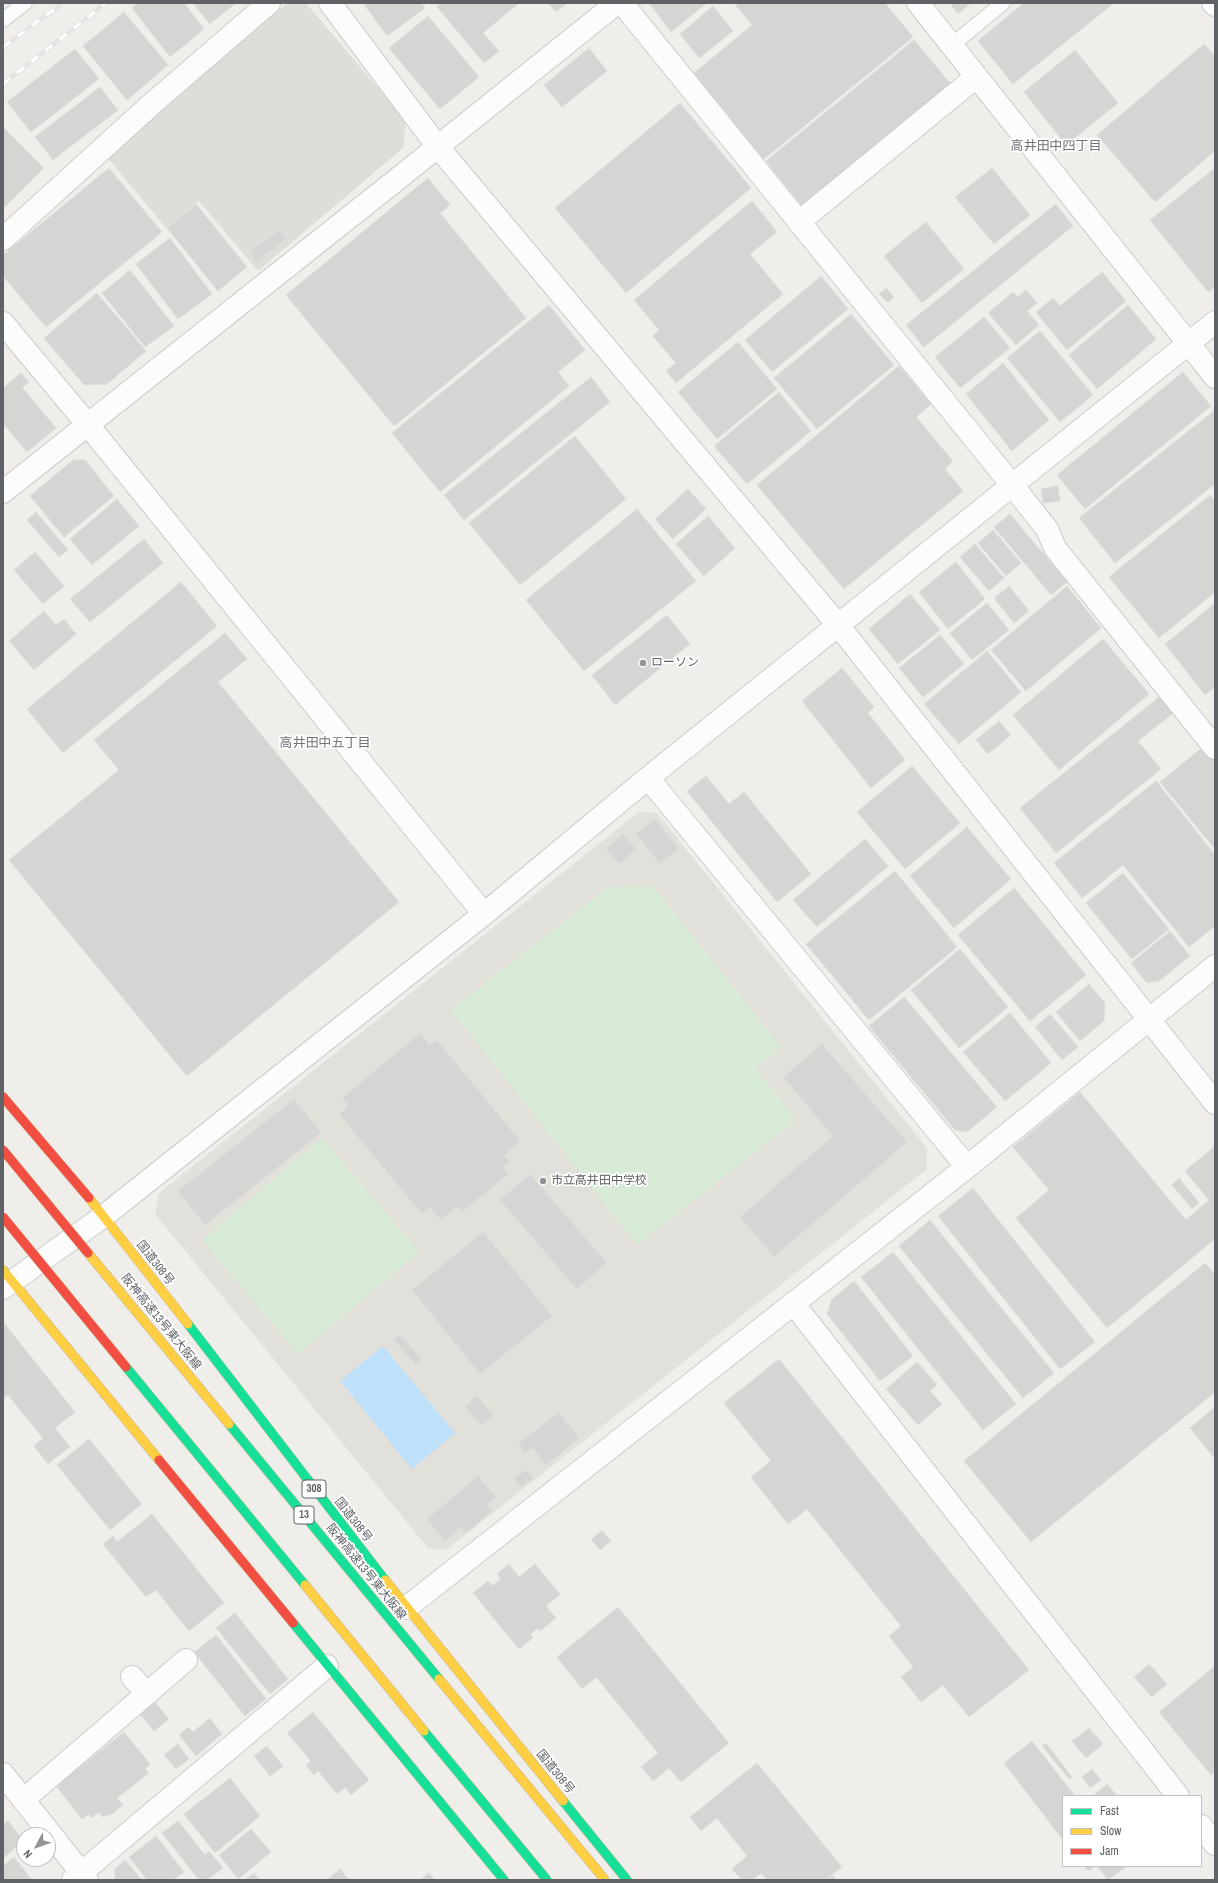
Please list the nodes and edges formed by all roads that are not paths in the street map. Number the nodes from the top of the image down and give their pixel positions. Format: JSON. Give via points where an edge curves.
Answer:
{"nodes":[{"id":1,"x":25,"y":3,"type":"edge"},
{"id":2,"x":269,"y":3,"type":"edge"},
{"id":3,"x":330,"y":3,"type":"edge"},
{"id":4,"x":617,"y":3,"type":"edge"},
{"id":5,"x":622,"y":3,"type":"edge"},
{"id":6,"x":918,"y":3,"type":"edge"},
{"id":7,"x":1003,"y":3,"type":"edge"},
{"id":8,"x":1213,"y":3,"type":"edge"},
{"id":9,"x":1215,"y":6,"type":"edge"},
{"id":10,"x":3,"y":20,"type":"edge"},
{"id":11,"x":952,"y":45,"type":"junction"},
{"id":12,"x":976,"y":77,"type":"junction"},
{"id":13,"x":438,"y":147,"type":"junction"},
{"id":14,"x":799,"y":222,"type":"junction"},
{"id":15,"x":3,"y":239,"type":"edge"},
{"id":16,"x":1215,"y":322,"type":"edge"},
{"id":17,"x":3,"y":323,"type":"edge"},
{"id":18,"x":1188,"y":343,"type":"junction"},
{"id":19,"x":1215,"y":377,"type":"edge"},
{"id":20,"x":88,"y":425,"type":"junction"},
{"id":21,"x":1012,"y":485,"type":"junction"},
{"id":22,"x":3,"y":492,"type":"edge"},
{"id":23,"x":838,"y":625,"type":"junction"},
{"id":24,"x":1215,"y":748,"type":"edge"},
{"id":25,"x":648,"y":778,"type":"junction"},
{"id":26,"x":484,"y":914,"type":"junction"},
{"id":27,"x":1215,"y":966,"type":"edge"},
{"id":28,"x":1149,"y":1020,"type":"junction"},
{"id":29,"x":3,"y":1097,"type":"edge"},
{"id":30,"x":1215,"y":1103,"type":"edge"},
{"id":31,"x":3,"y":1150,"type":"edge"},
{"id":32,"x":967,"y":1167,"type":"junction"},
{"id":33,"x":104,"y":1216,"type":"junction"},
{"id":34,"x":3,"y":1217,"type":"edge"},
{"id":35,"x":6,"y":1280,"type":"edge"},
{"id":36,"x":793,"y":1303,"type":"junction"},
{"id":37,"x":406,"y":1608,"type":"junction"},
{"id":38,"x":186,"y":1660,"type":"dead end"},
{"id":39,"x":327,"y":1666,"type":"junction"},
{"id":40,"x":132,"y":1677,"type":"dead end"},
{"id":41,"x":147,"y":1694,"type":"junction"},
{"id":42,"x":3,"y":1774,"type":"edge"},
{"id":43,"x":1177,"y":1795,"type":"edge"},
{"id":44,"x":23,"y":1800,"type":"junction"},
{"id":45,"x":1202,"y":1827,"type":"edge"},
{"id":46,"x":1215,"y":1844,"type":"edge"},
{"id":47,"x":81,"y":1878,"type":"edge"},
{"id":48,"x":504,"y":1880,"type":"edge"},
{"id":49,"x":547,"y":1880,"type":"edge"},
{"id":50,"x":605,"y":1880,"type":"edge"},
{"id":51,"x":626,"y":1880,"type":"edge"}],
"edges":[{"from":1,"to":10,"type":"lane"},
{"from":2,"to":15,"type":"street","via":[[154,102]]},
{"from":3,"to":13,"type":"street"},
{"from":4,"to":13,"type":"street"},
{"from":5,"to":14,"type":"street"},
{"from":6,"to":11,"type":"street"},
{"from":7,"to":11,"type":"lane"},
{"from":8,"to":9,"type":"street"},
{"from":11,"to":12,"type":"street"},
{"from":12,"to":14,"type":"street"},
{"from":12,"to":18,"type":"street"},
{"from":13,"to":20,"type":"street"},
{"from":13,"to":23,"type":"street"},
{"from":14,"to":21,"type":"street"},
{"from":16,"to":18,"type":"street"},
{"from":17,"to":20,"type":"street"},
{"from":18,"to":19,"type":"street"},
{"from":18,"to":21,"type":"street"},
{"from":20,"to":22,"type":"street"},
{"from":20,"to":26,"type":"street"},
{"from":21,"to":23,"type":"street"},
{"from":21,"to":24,"type":"street","via":[[1047,529],[1055,548]]},
{"from":23,"to":25,"type":"street"},
{"from":23,"to":28,"type":"street"},
{"from":25,"to":26,"type":"street"},
{"from":25,"to":32,"type":"street"},
{"from":26,"to":33,"type":"street"},
{"from":27,"to":28,"type":"street"},
{"from":28,"to":30,"type":"street"},
{"from":28,"to":32,"type":"street"},
{"from":29,"to":33,"type":"highway","name":"国道308号","number":"308"},
{"from":31,"to":50,"type":"highway","name":"阪神高速13号東大阪線","number":"13","bridge":true},
{"from":32,"to":36,"type":"street"},
{"from":33,"to":35,"type":"street"},
{"from":33,"to":37,"type":"highway","name":"国道308号","number":"308"},
{"from":34,"to":49,"type":"highway","bridge":true},
{"from":35,"to":39,"type":"highway"},
{"from":36,"to":37,"type":"street"},
{"from":36,"to":43,"type":"street"},
{"from":37,"to":51,"type":"highway","name":"国道308号","number":"308"},
{"from":38,"to":41,"type":"street"},
{"from":39,"to":47,"type":"street"},
{"from":39,"to":48,"type":"highway"},
{"from":40,"to":41,"type":"street"},
{"from":41,"to":44,"type":"street"},
{"from":42,"to":44,"type":"street"},
{"from":44,"to":47,"type":"street"},
{"from":45,"to":46,"type":"street"}]}
